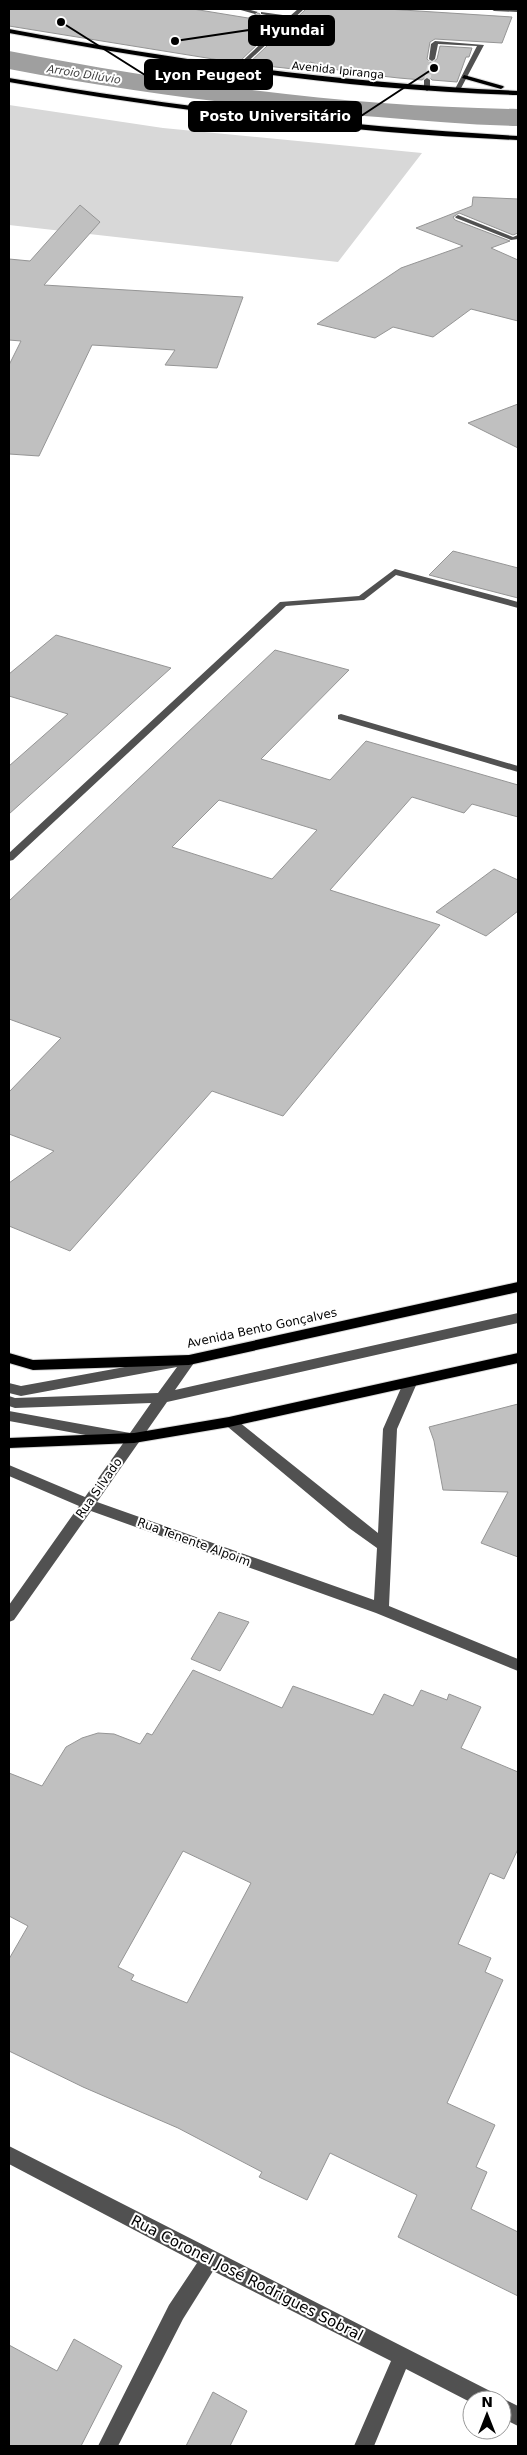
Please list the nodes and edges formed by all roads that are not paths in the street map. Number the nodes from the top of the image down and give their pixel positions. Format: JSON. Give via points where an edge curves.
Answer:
{"nodes":[{"id":1,"x":240,"y":9,"type":"edge"},
{"id":2,"x":301,"y":9,"type":"edge"},
{"id":3,"x":494,"y":9,"type":"edge"},
{"id":4,"x":518,"y":10,"type":"edge"},
{"id":5,"x":255,"y":12,"type":"dead end"},
{"id":6,"x":263,"y":13,"type":"dead end"},
{"id":7,"x":292,"y":18,"type":"junction"},
{"id":8,"x":9,"y":31,"type":"edge"},
{"id":9,"x":432,"y":59,"type":"tunnel mouth"},
{"id":10,"x":237,"y":69,"type":"junction"},
{"id":11,"x":464,"y":77,"type":"junction"},
{"id":12,"x":9,"y":80,"type":"edge"},
{"id":13,"x":427,"y":81,"type":"joint"},
{"id":14,"x":400,"y":87,"type":"junction"},
{"id":15,"x":427,"y":89,"type":"junction"},
{"id":16,"x":457,"y":90,"type":"junction"},
{"id":17,"x":518,"y":92,"type":"edge"},
{"id":18,"x":518,"y":138,"type":"edge"},
{"id":19,"x":458,"y":217,"type":"dead end"},
{"id":20,"x":518,"y":237,"type":"edge"},
{"id":21,"x":518,"y":605,"type":"edge"},
{"id":22,"x":341,"y":717,"type":"dead end"},
{"id":23,"x":518,"y":769,"type":"edge"},
{"id":24,"x":9,"y":858,"type":"edge"},
{"id":25,"x":518,"y":1287,"type":"edge"},
{"id":26,"x":518,"y":1318,"type":"edge"},
{"id":27,"x":9,"y":1358,"type":"edge"},
{"id":28,"x":518,"y":1358,"type":"edge"},
{"id":29,"x":189,"y":1360,"type":"junction"},
{"id":30,"x":410,"y":1383,"type":"junction"},
{"id":31,"x":9,"y":1388,"type":"edge"},
{"id":32,"x":162,"y":1398,"type":"junction"},
{"id":33,"x":9,"y":1402,"type":"edge"},
{"id":34,"x":9,"y":1416,"type":"edge"},
{"id":35,"x":229,"y":1422,"type":"junction"},
{"id":36,"x":134,"y":1438,"type":"junction"},
{"id":37,"x":9,"y":1443,"type":"edge"},
{"id":38,"x":9,"y":1470,"type":"edge"},
{"id":39,"x":88,"y":1504,"type":"junction"},
{"id":40,"x":384,"y":1545,"type":"junction"},
{"id":41,"x":381,"y":1609,"type":"junction"},
{"id":42,"x":9,"y":1616,"type":"edge"},
{"id":43,"x":518,"y":1665,"type":"edge"},
{"id":44,"x":9,"y":2155,"type":"edge"},
{"id":45,"x":210,"y":2260,"type":"junction"},
{"id":46,"x":402,"y":2357,"type":"junction"},
{"id":47,"x":467,"y":2390,"type":"edge"},
{"id":48,"x":108,"y":2446,"type":"edge"},
{"id":49,"x":364,"y":2446,"type":"edge"}],
"edges":[{"from":1,"to":5,"type":"street"},
{"from":2,"to":7,"type":"street"},
{"from":3,"to":4,"type":"street"},
{"from":6,"to":7,"type":"street"},
{"from":7,"to":10,"type":"street"},
{"from":8,"to":10,"type":"main road","name":"Avenida Ipiranga","via":[[121,53]]},
{"from":9,"to":11,"type":"street","via":[[437,42],[481,44]]},
{"from":10,"to":14,"type":"main road","name":"Avenida Ipiranga"},
{"from":11,"to":16,"type":"street"},
{"from":11,"to":17,"type":"main road"},
{"from":12,"to":18,"type":"main road","via":[[293,122]]},
{"from":13,"to":14,"type":"main road"},
{"from":13,"to":15,"type":"street"},
{"from":14,"to":15,"type":"main road","name":"Avenida Ipiranga"},
{"from":15,"to":16,"type":"main road","name":"Avenida Ipiranga"},
{"from":16,"to":17,"type":"main road","name":"Avenida Ipiranga"},
{"from":19,"to":20,"type":"street","via":[[513,239]]},
{"from":21,"to":24,"type":"street","via":[[395,572],[361,598],[282,604]]},
{"from":22,"to":23,"type":"street"},
{"from":25,"to":29,"type":"main road","name":"Avenida Bento Gonçalves"},
{"from":26,"to":32,"type":"street"},
{"from":27,"to":29,"type":"main road","name":"Avenida Bento Gonçalves","via":[[33,1365]]},
{"from":28,"to":30,"type":"main road"},
{"from":29,"to":31,"type":"street","via":[[21,1390]]},
{"from":29,"to":32,"type":"street","name":"Rua Silvado"},
{"from":30,"to":35,"type":"main road"},
{"from":30,"to":40,"type":"street","via":[[390,1429]]},
{"from":32,"to":33,"type":"street"},
{"from":32,"to":36,"type":"street","name":"Rua Silvado"},
{"from":34,"to":36,"type":"street"},
{"from":35,"to":36,"type":"main road"},
{"from":35,"to":40,"type":"street"},
{"from":36,"to":37,"type":"main road"},
{"from":36,"to":39,"type":"street","name":"Rua Silvado"},
{"from":38,"to":39,"type":"street","name":"Rua Tenente Alpoim"},
{"from":39,"to":41,"type":"street","name":"Rua Tenente Alpoim"},
{"from":39,"to":42,"type":"street","name":"Rua Silvado"},
{"from":40,"to":41,"type":"street"},
{"from":41,"to":43,"type":"street","name":"Rua Tenente Alpoim"},
{"from":44,"to":45,"type":"street","name":"Rua Coronel José Rodrigues Sobral"},
{"from":45,"to":46,"type":"street","name":"Rua Coronel José Rodrigues Sobral"},
{"from":45,"to":48,"type":"street","via":[[176,2312]]},
{"from":46,"to":47,"type":"street","name":"Rua Coronel José Rodrigues Sobral"},
{"from":46,"to":49,"type":"street"}]}
